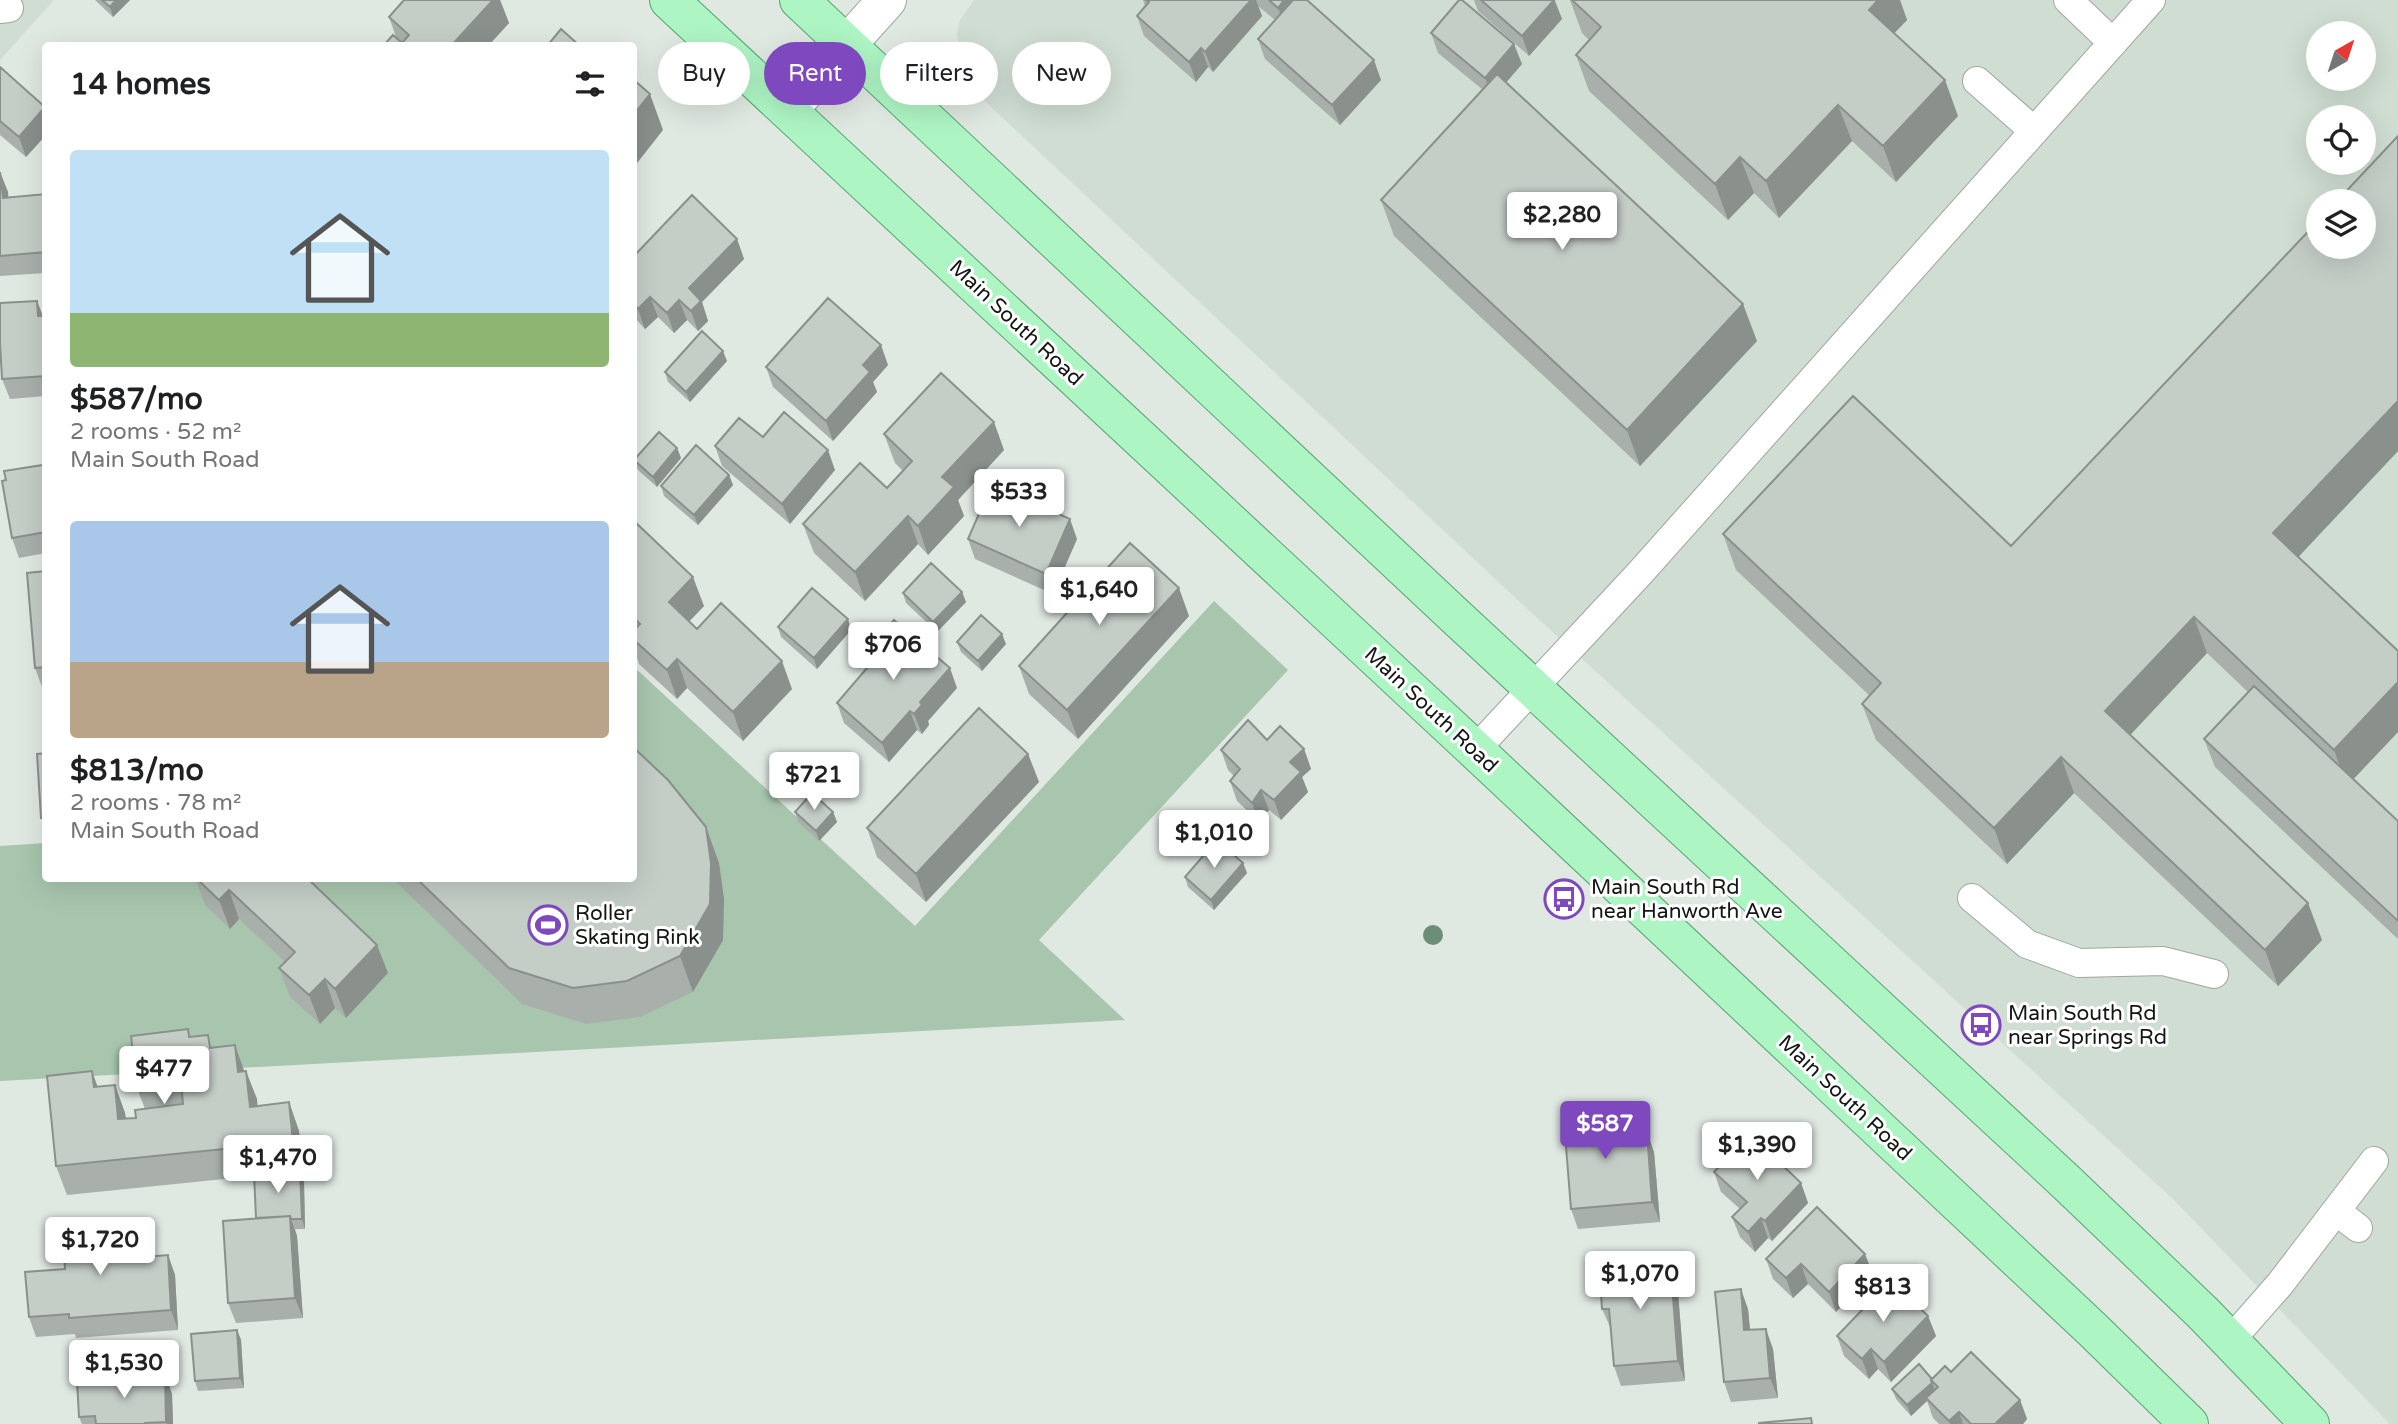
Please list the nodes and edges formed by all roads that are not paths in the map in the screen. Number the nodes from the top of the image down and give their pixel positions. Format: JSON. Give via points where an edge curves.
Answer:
{"nodes":[{"id":1,"x":669,"y":0,"type":"edge"},
{"id":2,"x":799,"y":0,"type":"edge"},
{"id":3,"x":887,"y":0,"type":"edge"},
{"id":4,"x":2068,"y":0,"type":"edge"},
{"id":5,"x":2151,"y":0,"type":"edge"},
{"id":6,"x":845,"y":42,"type":"edge"},
{"id":7,"x":849,"y":42,"type":"edge"},
{"id":8,"x":2113,"y":43,"type":"junction"},
{"id":9,"x":866,"y":62,"type":"edge"},
{"id":10,"x":1977,"y":81,"type":"dead end"},
{"id":11,"x":792,"y":105,"type":"edge"},
{"id":12,"x":788,"y":110,"type":"junction"},
{"id":13,"x":2034,"y":131,"type":"junction"},
{"id":14,"x":1532,"y":688,"type":"junction"},
{"id":15,"x":1475,"y":750,"type":"junction"},
{"id":16,"x":1972,"y":898,"type":"dead end"},
{"id":17,"x":2214,"y":974,"type":"dead end"},
{"id":18,"x":2374,"y":1161,"type":"dead end"},
{"id":19,"x":2229,"y":1342,"type":"junction"},
{"id":20,"x":2189,"y":1424,"type":"edge"},
{"id":21,"x":2310,"y":1424,"type":"edge"}],
"edges":[{"from":1,"to":12,"type":"main road","name":"Main South Road"},
{"from":2,"to":6,"type":"main road"},
{"from":3,"to":7,"type":"street"},
{"from":4,"to":8,"type":"lane"},
{"from":5,"to":8,"type":"lane"},
{"from":8,"to":13,"type":"lane"},
{"from":9,"to":14,"type":"main road"},
{"from":10,"to":13,"type":"lane"},
{"from":11,"to":12,"type":"street"},
{"from":12,"to":15,"type":"main road","name":"Main South Road"},
{"from":13,"to":14,"type":"lane"},
{"from":14,"to":15,"type":"lane"},
{"from":14,"to":19,"type":"main road","via":[[2066,1182]]},
{"from":15,"to":20,"type":"main road","name":"Main South Road"},
{"from":16,"to":17,"type":"lane","via":[[2027,944],[2079,962],[2163,961]]},
{"from":18,"to":19,"type":"lane","via":[[2347,1219]]},
{"from":19,"to":21,"type":"main road"}]}
